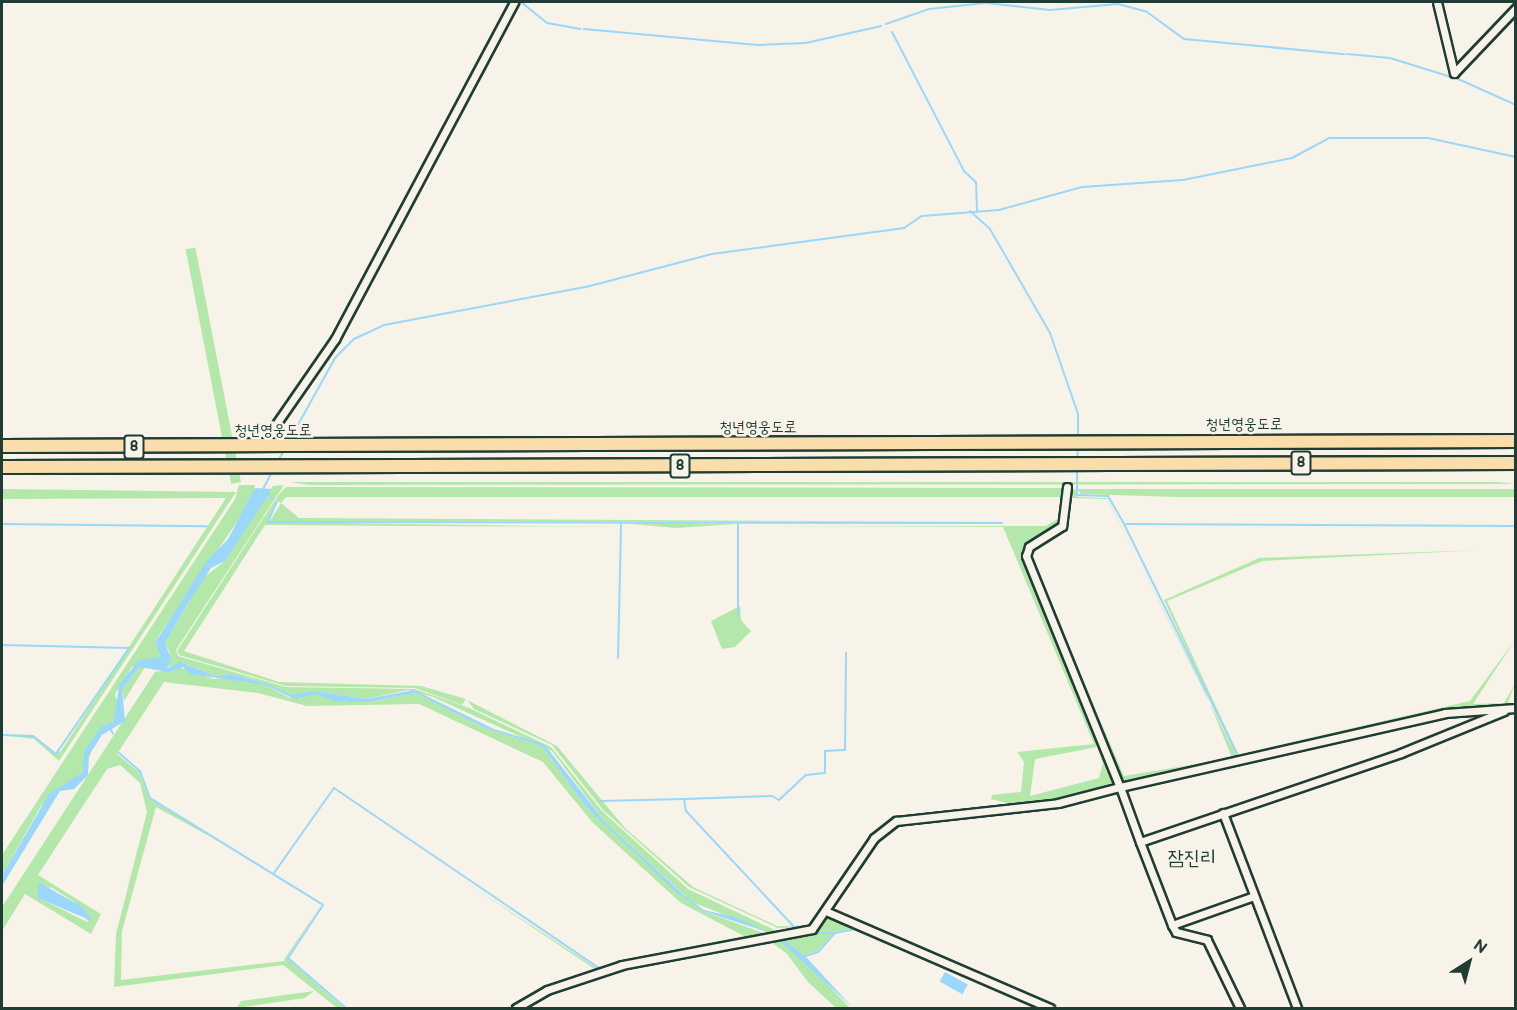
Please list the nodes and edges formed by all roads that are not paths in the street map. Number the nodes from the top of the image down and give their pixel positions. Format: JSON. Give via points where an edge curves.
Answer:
{"nodes":[{"id":1,"x":514,"y":2,"type":"edge"},
{"id":2,"x":1437,"y":2,"type":"edge"},
{"id":3,"x":1515,"y":8,"type":"edge"},
{"id":4,"x":274,"y":427,"type":"dead end"},
{"id":5,"x":1515,"y":441,"type":"edge"},
{"id":6,"x":2,"y":446,"type":"edge"},
{"id":7,"x":1515,"y":463,"type":"edge"},
{"id":8,"x":2,"y":467,"type":"edge"},
{"id":9,"x":1067,"y":487,"type":"dead end"},
{"id":10,"x":1515,"y":708,"type":"edge"},
{"id":11,"x":1504,"y":711,"type":"junction"},
{"id":12,"x":1120,"y":787,"type":"junction"},
{"id":13,"x":1222,"y":813,"type":"junction"},
{"id":14,"x":1140,"y":843,"type":"junction"},
{"id":15,"x":1254,"y":896,"type":"junction"},
{"id":16,"x":828,"y":912,"type":"junction"},
{"id":17,"x":1172,"y":926,"type":"junction"},
{"id":18,"x":516,"y":1008,"type":"edge"},
{"id":19,"x":1050,"y":1008,"type":"edge"},
{"id":20,"x":1240,"y":1008,"type":"edge"},
{"id":21,"x":1297,"y":1008,"type":"edge"}],
"edges":[{"from":1,"to":4,"type":"street","via":[[335,339]]},
{"from":2,"to":3,"type":"street","via":[[1454,73]]},
{"from":5,"to":6,"type":"highway","name":"청년영웅도로","number":"8","via":[[307,448]]},
{"from":7,"to":8,"type":"highway","number":"8"},
{"from":9,"to":12,"type":"street","via":[[1062,526],[1029,546],[1026,556]]},
{"from":10,"to":11,"type":"street"},
{"from":11,"to":12,"type":"street","via":[[1445,713]]},
{"from":11,"to":13,"type":"street","via":[[1401,753]]},
{"from":12,"to":14,"type":"street"},
{"from":12,"to":16,"type":"street","via":[[1058,803],[896,821],[874,838]]},
{"from":13,"to":14,"type":"street"},
{"from":13,"to":15,"type":"street"},
{"from":14,"to":17,"type":"street"},
{"from":15,"to":17,"type":"street"},
{"from":15,"to":21,"type":"street"},
{"from":16,"to":18,"type":"street","via":[[812,929],[622,965],[547,990]]},
{"from":16,"to":19,"type":"street"},
{"from":17,"to":20,"type":"street","via":[[1176,932],[1207,940]]}]}
